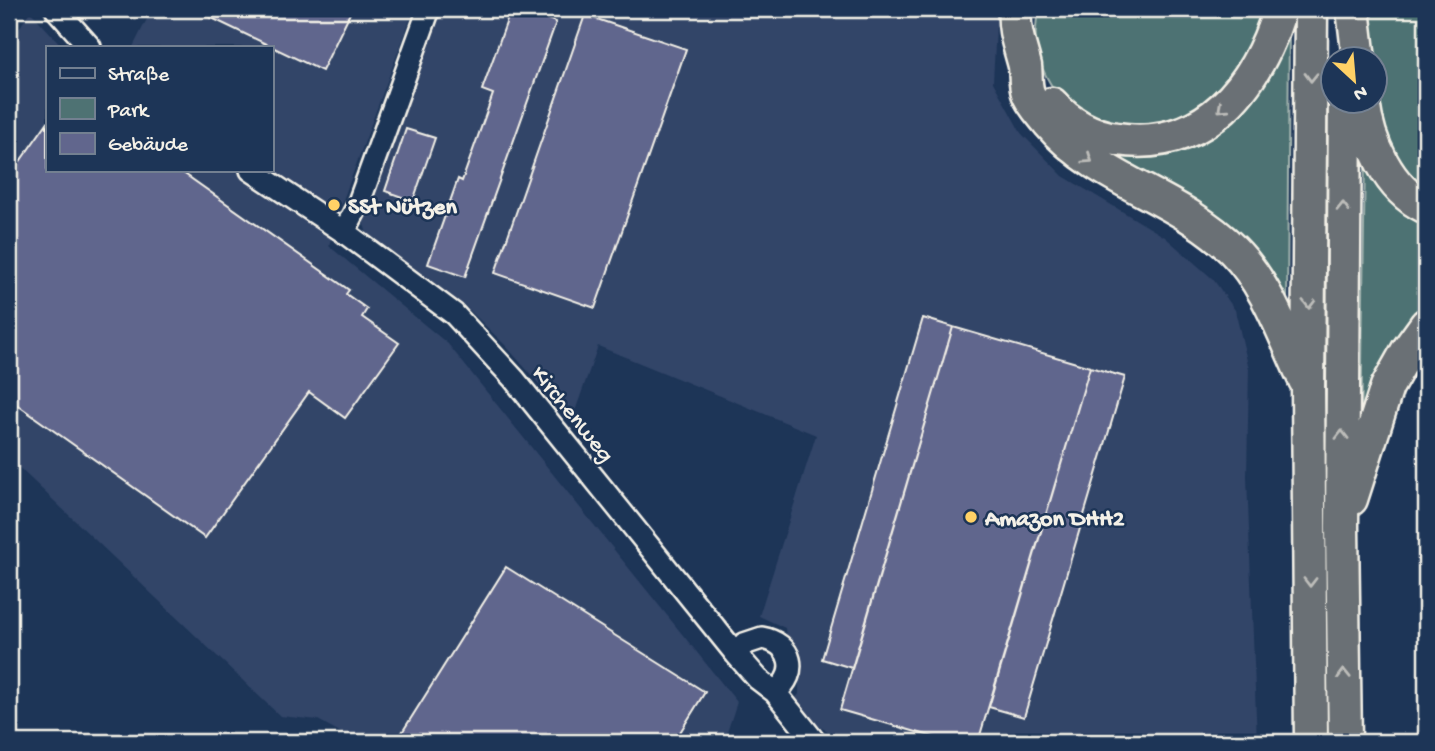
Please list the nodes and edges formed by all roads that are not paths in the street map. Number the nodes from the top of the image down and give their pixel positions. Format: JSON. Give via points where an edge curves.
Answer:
{"nodes":[{"id":1,"x":55,"y":9,"type":"edge"},
{"id":2,"x":429,"y":9,"type":"edge"},
{"id":3,"x":1015,"y":9,"type":"edge"},
{"id":4,"x":1280,"y":9,"type":"edge"},
{"id":5,"x":1311,"y":9,"type":"edge"},
{"id":6,"x":1346,"y":9,"type":"edge"},
{"id":7,"x":1353,"y":9,"type":"edge"},
{"id":8,"x":89,"y":46,"type":"edge"},
{"id":9,"x":1345,"y":46,"type":"edge"},
{"id":10,"x":1357,"y":46,"type":"edge"},
{"id":11,"x":1024,"y":66,"type":"junction"},
{"id":12,"x":1345,"y":116,"type":"edge"},
{"id":13,"x":1365,"y":116,"type":"edge"},
{"id":14,"x":254,"y":172,"type":"edge"},
{"id":15,"x":1426,"y":207,"type":"edge"},
{"id":16,"x":344,"y":232,"type":"junction"},
{"id":17,"x":1426,"y":325,"type":"edge"},
{"id":18,"x":1308,"y":388,"type":"junction"},
{"id":19,"x":1342,"y":527,"type":"junction"},
{"id":20,"x":736,"y":654,"type":"junction"},
{"id":21,"x":775,"y":692,"type":"junction"},
{"id":22,"x":815,"y":742,"type":"edge"},
{"id":23,"x":1311,"y":742,"type":"edge"},
{"id":24,"x":1345,"y":742,"type":"edge"}],
"edges":[{"from":1,"to":8,"type":"street"},
{"from":2,"to":16,"type":"street"},
{"from":3,"to":11,"type":"highway"},
{"from":4,"to":11,"type":"highway","one_way":true,"via":[[1261,57],[1242,86],[1210,119],[1171,138],[1137,142],[1081,128],[1055,107]]},
{"from":5,"to":18,"type":"highway","one_way":true},
{"from":6,"to":9,"type":"highway"},
{"from":7,"to":10,"type":"highway"},
{"from":11,"to":18,"type":"highway","one_way":true,"via":[[1027,92],[1063,140],[1115,176],[1200,222],[1245,262],[1264,292]]},
{"from":19,"to":12,"type":"highway","one_way":true},
{"from":13,"to":15,"type":"highway","via":[[1377,153],[1396,185]]},
{"from":14,"to":16,"type":"street","name":"Kirchenweg"},
{"from":16,"to":20,"type":"street","name":"Kirchenweg","via":[[432,295],[480,340]]},
{"from":17,"to":19,"type":"highway","via":[[1387,387]]},
{"from":18,"to":23,"type":"highway","one_way":true},
{"from":24,"to":19,"type":"highway","one_way":true},
{"from":20,"to":21,"type":"street","name":"Kirchenweg"},
{"from":20,"to":21,"type":"street","via":[[752,639],[779,644],[786,651],[790,669]]},
{"from":21,"to":22,"type":"street","name":"Kirchenweg"}]}
